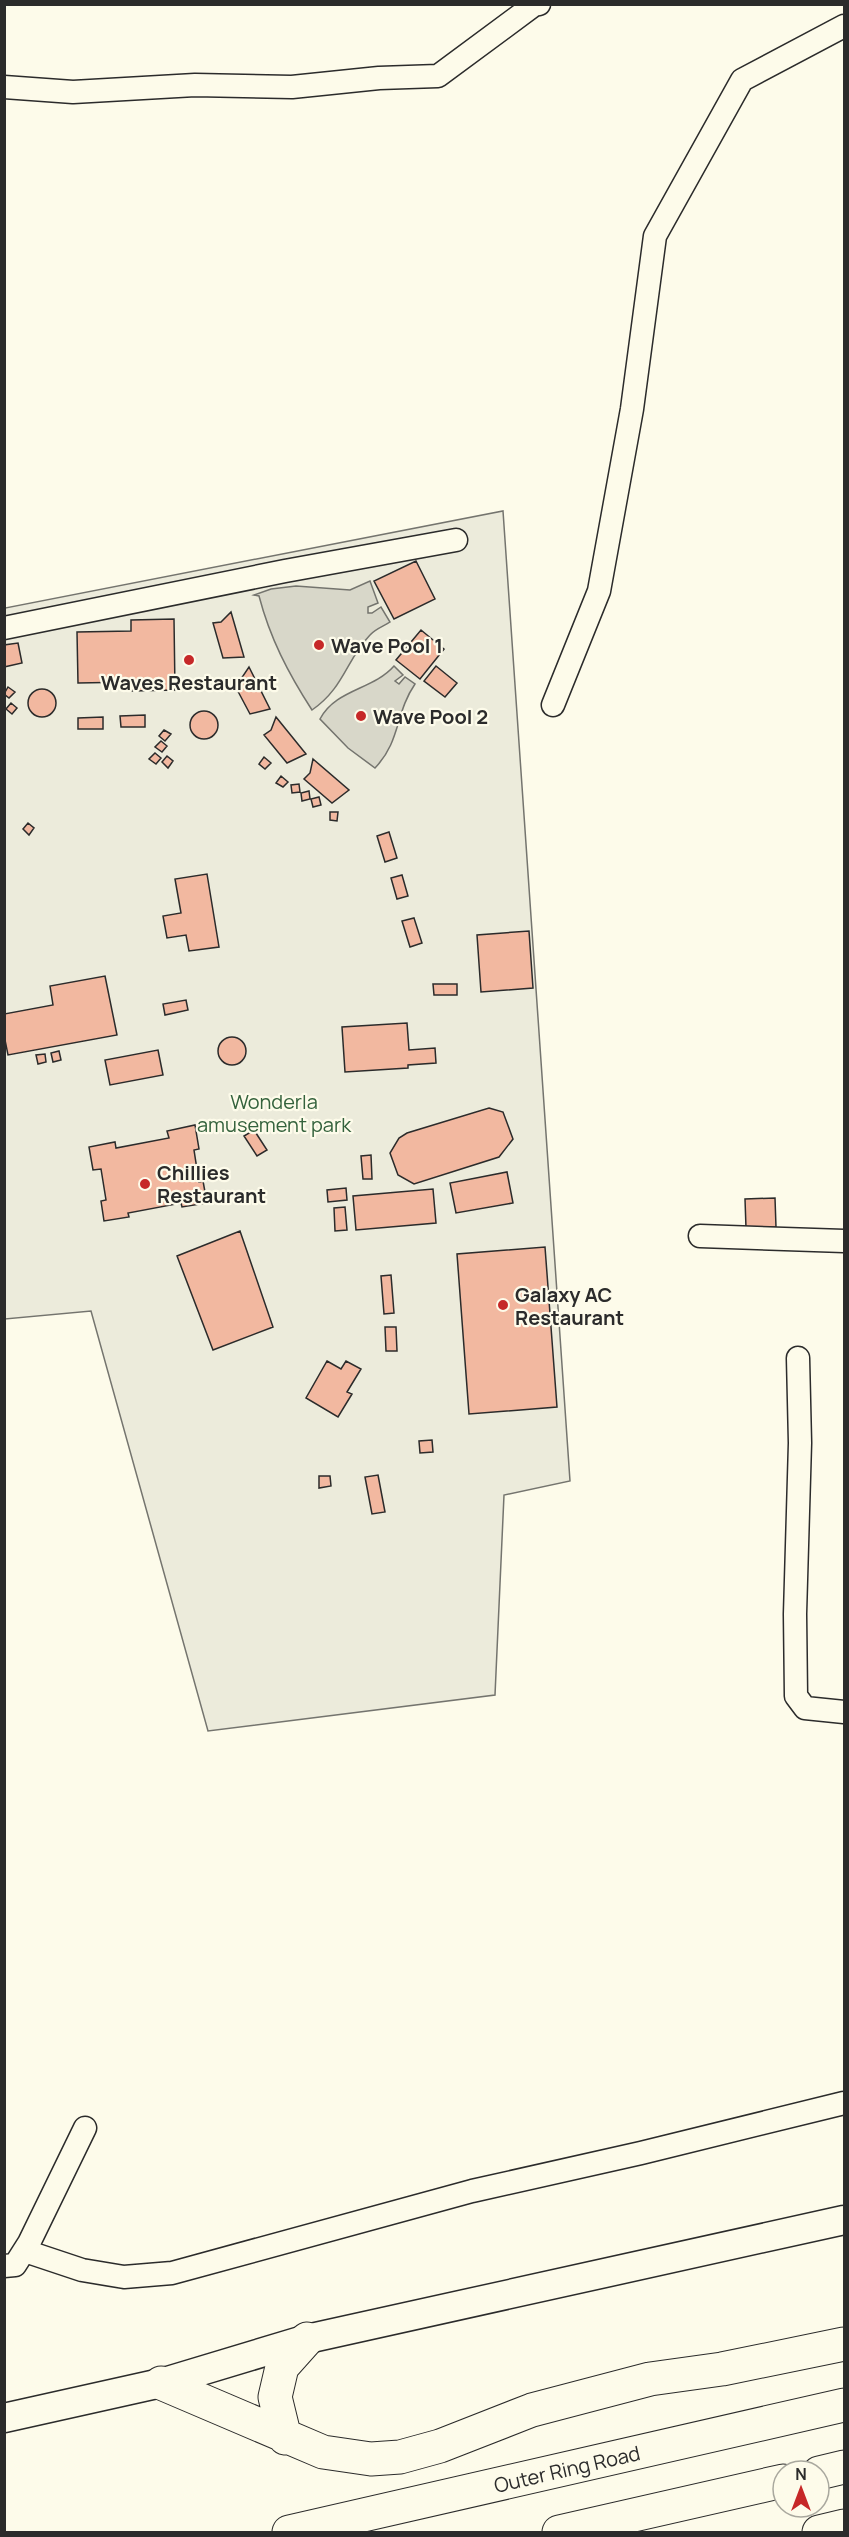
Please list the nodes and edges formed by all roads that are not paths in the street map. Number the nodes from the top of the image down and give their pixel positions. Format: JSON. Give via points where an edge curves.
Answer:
{"nodes":[{"id":1,"x":539,"y":4,"type":"edge"},
{"id":2,"x":844,"y":26,"type":"edge"},
{"id":3,"x":4,"y":87,"type":"edge"},
{"id":4,"x":456,"y":540,"type":"dead end"},
{"id":5,"x":4,"y":628,"type":"edge"},
{"id":6,"x":553,"y":705,"type":"dead end"},
{"id":7,"x":700,"y":1236,"type":"dead end"},
{"id":8,"x":844,"y":1241,"type":"edge"},
{"id":9,"x":798,"y":1358,"type":"dead end"},
{"id":10,"x":844,"y":1712,"type":"edge"},
{"id":11,"x":844,"y":2103,"type":"edge"},
{"id":12,"x":85,"y":2128,"type":"dead end"},
{"id":13,"x":844,"y":2220,"type":"edge"},
{"id":14,"x":25,"y":2251,"type":"junction"},
{"id":15,"x":4,"y":2266,"type":"edge"},
{"id":16,"x":307,"y":2340,"type":"junction"},
{"id":17,"x":844,"y":2344,"type":"edge"},
{"id":18,"x":161,"y":2383,"type":"junction"},
{"id":19,"x":844,"y":2405,"type":"edge"},
{"id":20,"x":4,"y":2418,"type":"edge"},
{"id":21,"x":285,"y":2438,"type":"junction"},
{"id":22,"x":771,"y":2484,"type":"edge"},
{"id":23,"x":844,"y":2526,"type":"edge"},
{"id":24,"x":289,"y":2532,"type":"edge"},
{"id":25,"x":559,"y":2532,"type":"edge"},
{"id":26,"x":819,"y":2532,"type":"edge"}],
"edges":[{"from":1,"to":3,"type":"street","via":[[438,76],[292,87],[195,85],[73,92]]},
{"from":2,"to":6,"type":"street","via":[[742,80],[655,236],[632,409],[599,591]]},
{"from":4,"to":5,"type":"street"},
{"from":7,"to":8,"type":"street"},
{"from":9,"to":10,"type":"street","via":[[796,1696],[806,1708]]},
{"from":11,"to":14,"type":"street","via":[[461,2193],[172,2273],[124,2277],[81,2270]]},
{"from":12,"to":14,"type":"street"},
{"from":13,"to":16,"type":"main road"},
{"from":14,"to":15,"type":"street","via":[[15,2265]]},
{"from":16,"to":18,"type":"main road"},
{"from":16,"to":21,"type":"highway","via":[[282,2367],[275,2397]]},
{"from":17,"to":21,"type":"highway","via":[[650,2379],[532,2410],[440,2446],[400,2457],[371,2459],[323,2452]]},
{"from":18,"to":20,"type":"main road"},
{"from":18,"to":21,"type":"highway"},
{"from":19,"to":24,"type":"highway","name":"Outer Ring Road"},
{"from":22,"to":25,"type":"highway"},
{"from":23,"to":26,"type":"highway"}]}
